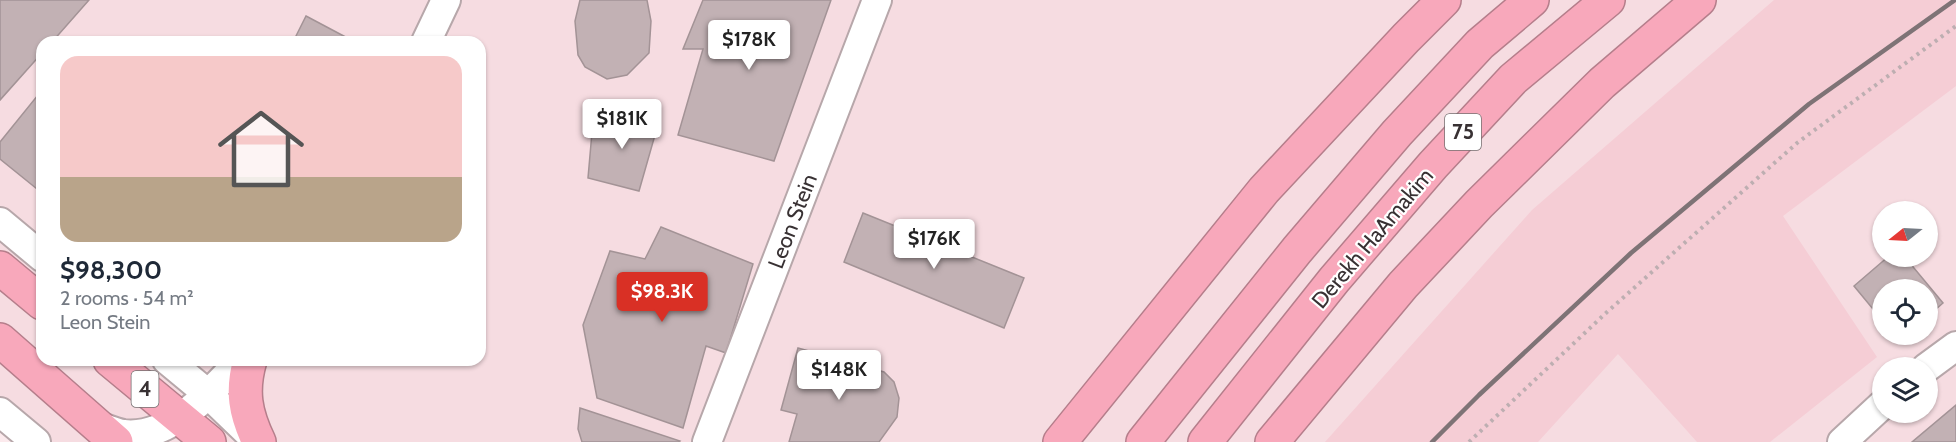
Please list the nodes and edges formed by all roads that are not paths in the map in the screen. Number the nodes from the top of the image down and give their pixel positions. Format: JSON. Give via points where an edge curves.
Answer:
{"nodes":[{"id":1,"x":446,"y":0,"type":"edge"},
{"id":2,"x":877,"y":0,"type":"edge"},
{"id":3,"x":1444,"y":0,"type":"edge"},
{"id":4,"x":1532,"y":0,"type":"edge"},
{"id":5,"x":1608,"y":0,"type":"edge"},
{"id":6,"x":1699,"y":0,"type":"edge"},
{"id":7,"x":429,"y":36,"type":"edge"},
{"id":8,"x":0,"y":222,"type":"edge"},
{"id":9,"x":36,"y":251,"type":"edge"},
{"id":10,"x":0,"y":268,"type":"edge"},
{"id":11,"x":36,"y":298,"type":"edge"},
{"id":12,"x":0,"y":340,"type":"edge"},
{"id":13,"x":1956,"y":346,"type":"edge"},
{"id":14,"x":1938,"y":359,"type":"edge"},
{"id":15,"x":117,"y":366,"type":"edge"},
{"id":16,"x":174,"y":366,"type":"edge"},
{"id":17,"x":235,"y":366,"type":"edge"},
{"id":18,"x":249,"y":366,"type":"edge"},
{"id":19,"x":208,"y":394,"type":"junction"},
{"id":20,"x":0,"y":412,"type":"edge"},
{"id":21,"x":1872,"y":414,"type":"edge"},
{"id":22,"x":180,"y":418,"type":"junction"},
{"id":23,"x":106,"y":433,"type":"edge"},
{"id":24,"x":36,"y":442,"type":"edge"},
{"id":25,"x":209,"y":442,"type":"edge"},
{"id":26,"x":259,"y":442,"type":"edge"},
{"id":27,"x":708,"y":442,"type":"edge"},
{"id":28,"x":1060,"y":442,"type":"edge"},
{"id":29,"x":1143,"y":442,"type":"edge"},
{"id":30,"x":1205,"y":442,"type":"edge"},
{"id":31,"x":1272,"y":442,"type":"edge"},
{"id":32,"x":1842,"y":442,"type":"edge"}],
"edges":[{"from":1,"to":7,"type":"street"},
{"from":2,"to":27,"type":"street","name":"Leon Stein"},
{"from":3,"to":28,"type":"highway","via":[[1264,190]]},
{"from":4,"to":29,"type":"highway","number":"75","via":[[1480,45],[1398,133],[1297,250]]},
{"from":5,"to":30,"type":"highway","name":"Derekh HaAmakim","number":"75","via":[[1513,79],[1433,165],[1334,280]]},
{"from":6,"to":31,"type":"highway","via":[[1602,83],[1479,204],[1403,285]]},
{"from":8,"to":9,"type":"street"},
{"from":10,"to":11,"type":"highway"},
{"from":12,"to":23,"type":"highway"},
{"from":13,"to":14,"type":"street"},
{"from":15,"to":22,"type":"highway","number":"4"},
{"from":16,"to":19,"type":"street"},
{"from":17,"to":19,"type":"street"},
{"from":18,"to":26,"type":"highway","via":[[246,410]]},
{"from":19,"to":22,"type":"street"},
{"from":19,"to":26,"type":"street"},
{"from":20,"to":24,"type":"street"},
{"from":21,"to":32,"type":"street"},
{"from":22,"to":23,"type":"street","via":[[133,434]]},
{"from":22,"to":25,"type":"highway","number":"4"}]}
